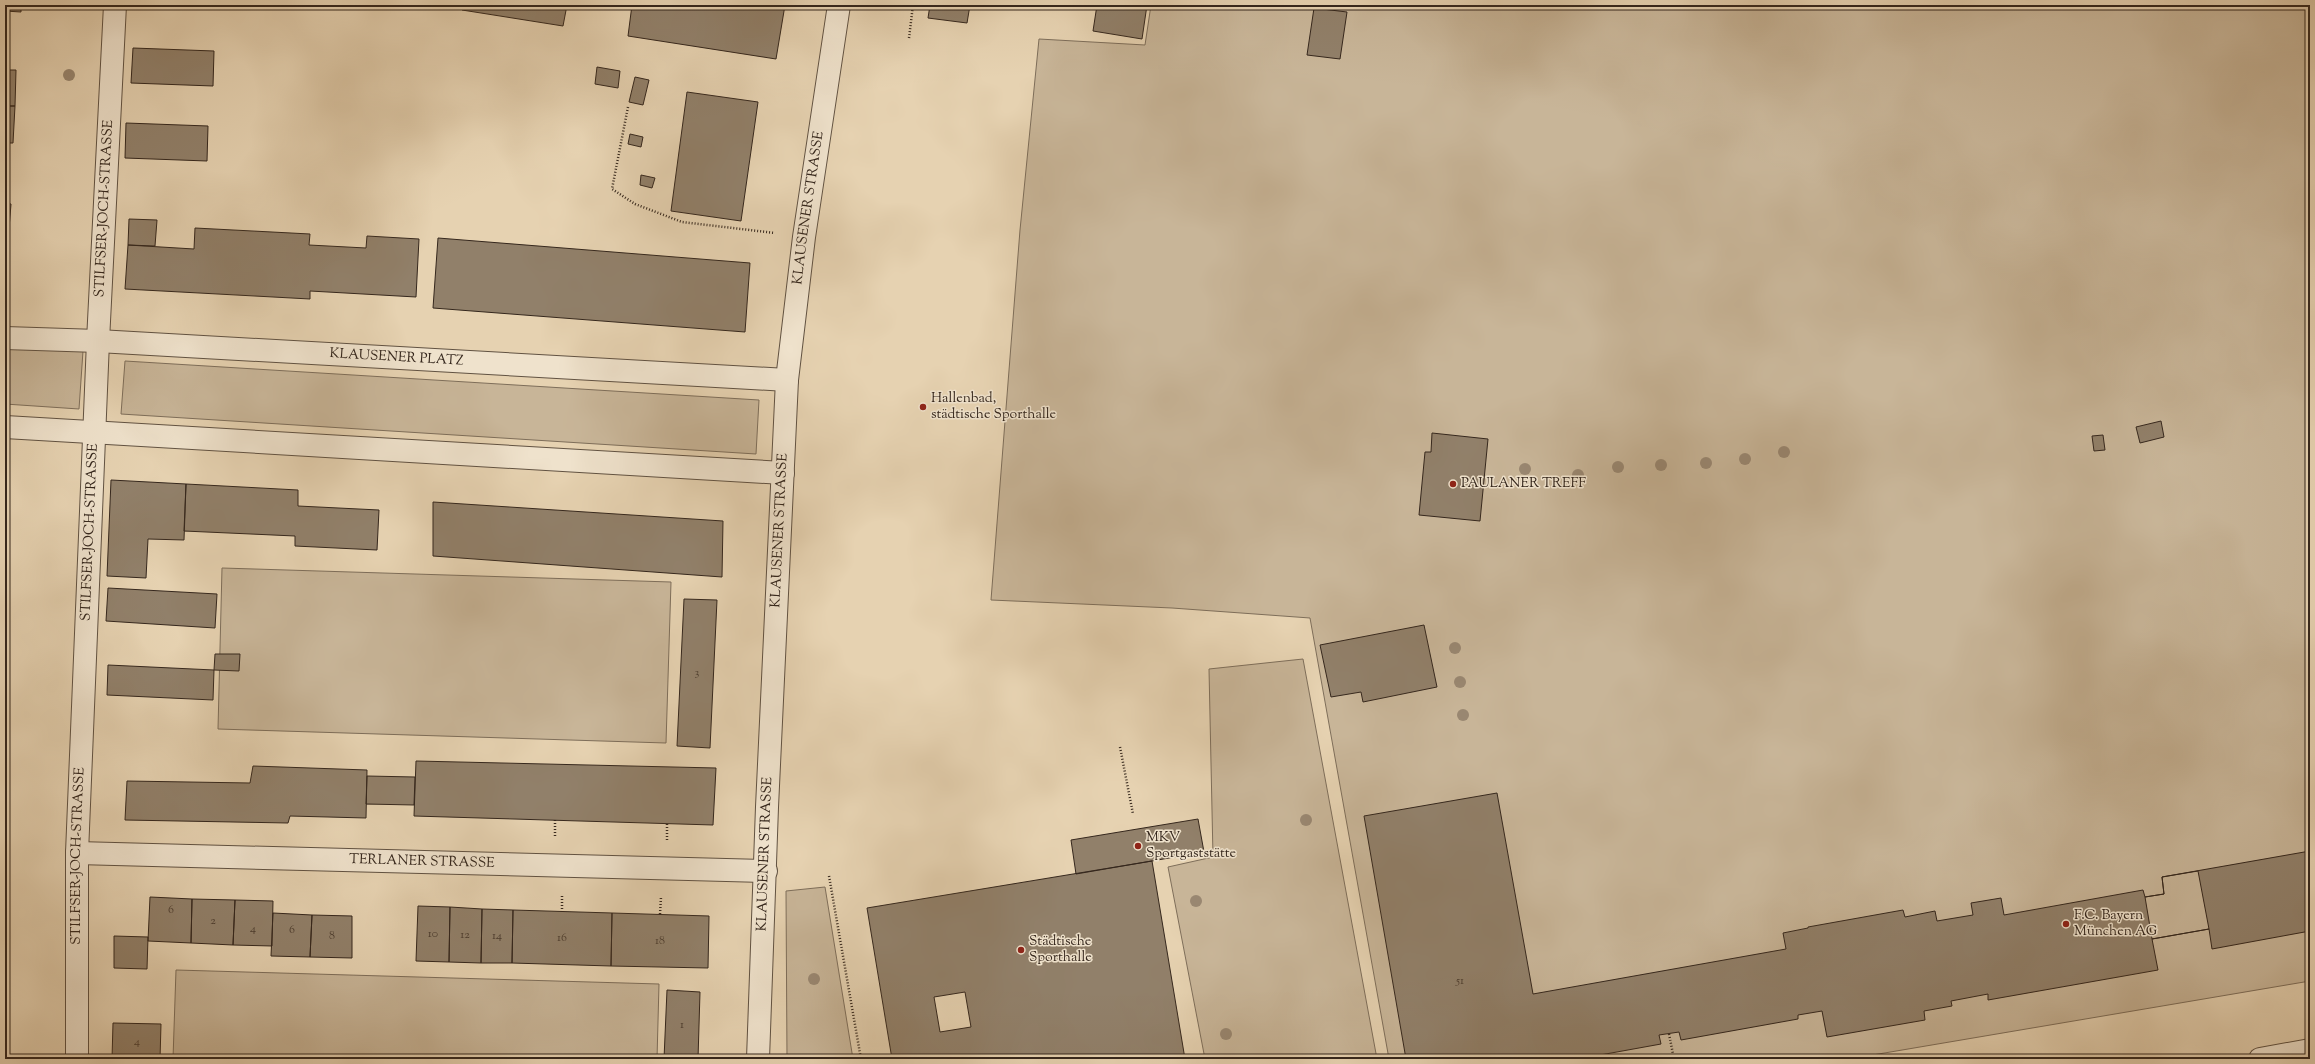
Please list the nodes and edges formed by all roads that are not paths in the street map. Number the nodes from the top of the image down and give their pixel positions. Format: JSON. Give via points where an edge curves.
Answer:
{"nodes":[{"id":1,"x":115,"y":5,"type":"edge"},
{"id":2,"x":839,"y":5,"type":"edge"},
{"id":3,"x":5,"y":338,"type":"edge"},
{"id":4,"x":98,"y":341,"type":"junction"},
{"id":5,"x":787,"y":380,"type":"junction"},
{"id":6,"x":5,"y":427,"type":"edge"},
{"id":7,"x":94,"y":433,"type":"junction"},
{"id":8,"x":783,"y":473,"type":"junction"},
{"id":9,"x":77,"y":853,"type":"junction"},
{"id":10,"x":766,"y":871,"type":"junction"},
{"id":11,"x":2310,"y":1050,"type":"edge"},
{"id":12,"x":77,"y":1059,"type":"edge"},
{"id":13,"x":758,"y":1059,"type":"edge"},
{"id":14,"x":2260,"y":1059,"type":"edge"}],
"edges":[{"from":1,"to":4,"type":"street","name":"STILFSER-JOCH-STRASSE"},
{"from":2,"to":5,"type":"street","name":"KLAUSENER STRASSE","via":[[804,237]]},
{"from":3,"to":4,"type":"street","name":"KLAUSENER PLATZ"},
{"from":4,"to":5,"type":"street","name":"KLAUSENER PLATZ"},
{"from":4,"to":7,"type":"street","name":"STILFSER-JOCH-STRASSE"},
{"from":5,"to":8,"type":"street","name":"KLAUSENER STRASSE"},
{"from":6,"to":7,"type":"street"},
{"from":7,"to":8,"type":"street"},
{"from":7,"to":9,"type":"street","name":"STILFSER-JOCH-STRASSE"},
{"from":8,"to":10,"type":"street","name":"KLAUSENER STRASSE"},
{"from":9,"to":10,"type":"street","name":"TERLANER STRASSE"},
{"from":9,"to":12,"type":"street","name":"STILFSER-JOCH-STRASSE"},
{"from":10,"to":13,"type":"street","name":"KLAUSENER STRASSE"},
{"from":11,"to":14,"type":"street"}]}
